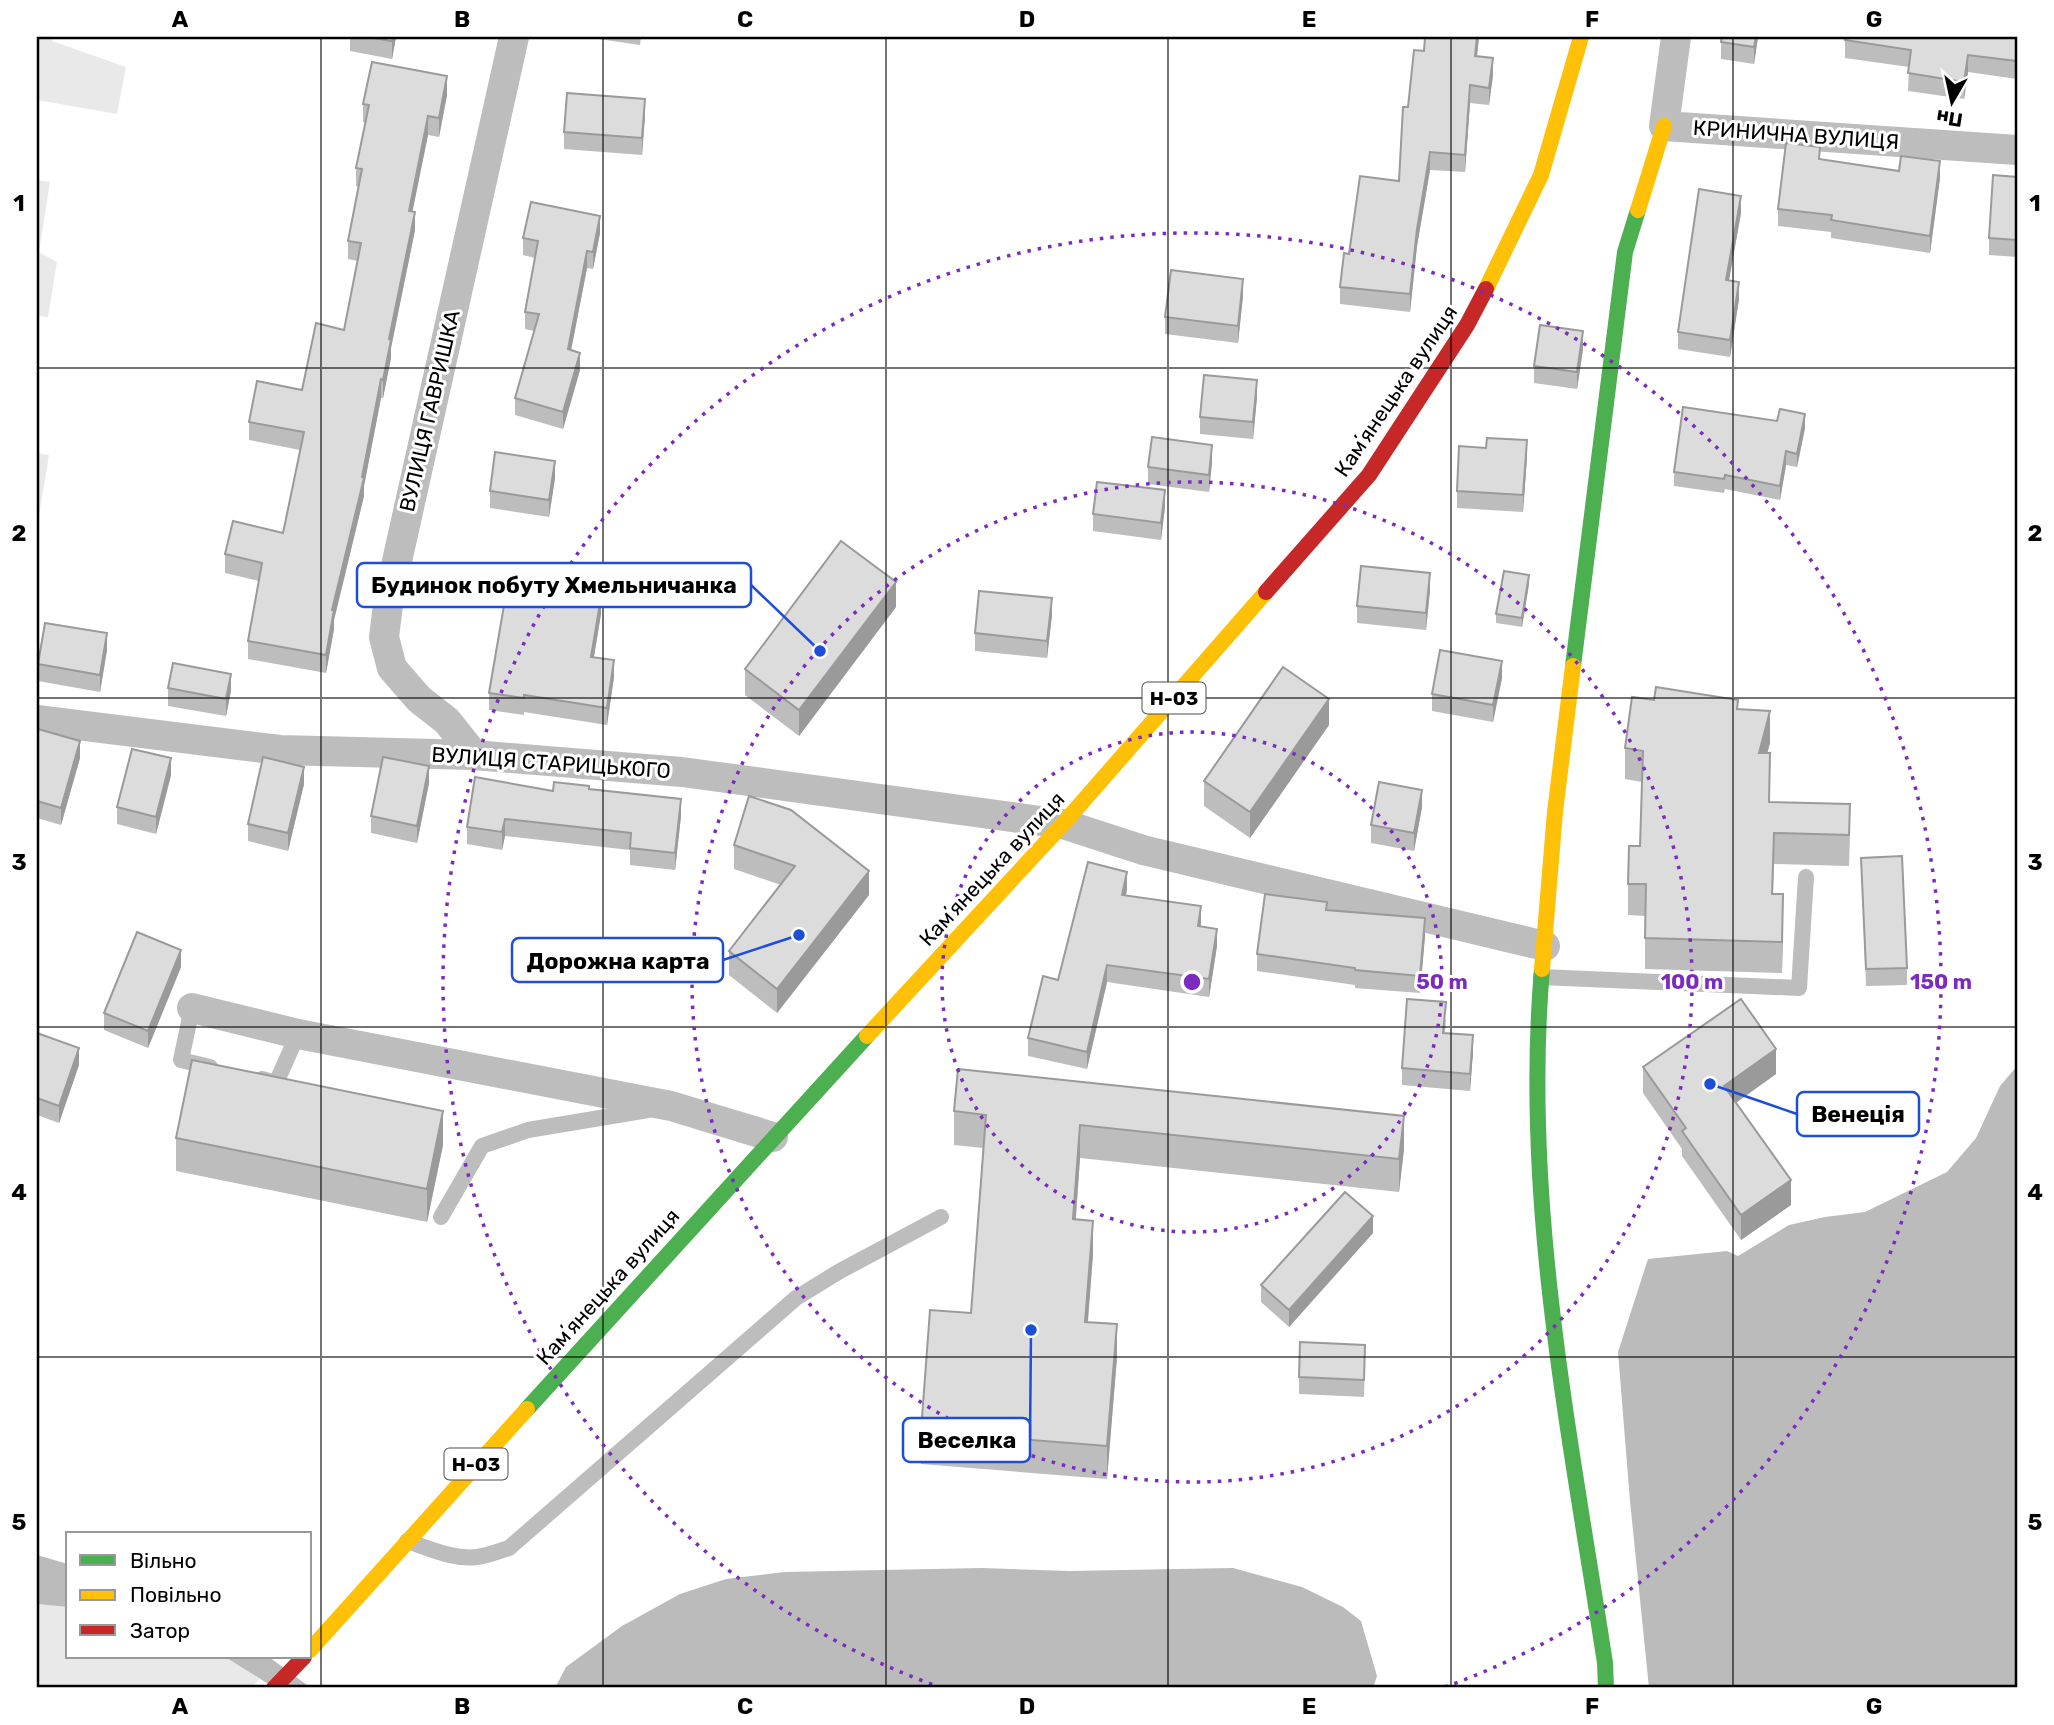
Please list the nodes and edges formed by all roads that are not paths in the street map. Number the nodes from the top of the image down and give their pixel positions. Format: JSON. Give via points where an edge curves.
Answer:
{"nodes":[{"id":1,"x":514,"y":37,"type":"edge"},
{"id":2,"x":1581,"y":37,"type":"edge"},
{"id":3,"x":1676,"y":37,"type":"edge"},
{"id":4,"x":1664,"y":126,"type":"junction"},
{"id":5,"x":2017,"y":150,"type":"edge"},
{"id":6,"x":37,"y":720,"type":"edge"},
{"id":7,"x":474,"y":755,"type":"junction"},
{"id":8,"x":1063,"y":824,"type":"junction"},
{"id":9,"x":1806,"y":877,"type":"dead end"},
{"id":10,"x":1545,"y":946,"type":"junction"},
{"id":11,"x":1541,"y":977,"type":"junction"},
{"id":12,"x":192,"y":1007,"type":"joint"},
{"id":13,"x":298,"y":1034,"type":"junction"},
{"id":14,"x":222,"y":1070,"type":"edge"},
{"id":15,"x":249,"y":1076,"type":"edge"},
{"id":16,"x":671,"y":1106,"type":"junction"},
{"id":17,"x":773,"y":1137,"type":"junction"},
{"id":18,"x":441,"y":1217,"type":"dead end"},
{"id":19,"x":941,"y":1217,"type":"dead end"},
{"id":20,"x":406,"y":1541,"type":"junction"},
{"id":21,"x":312,"y":1648,"type":"edge"},
{"id":22,"x":303,"y":1658,"type":"edge"},
{"id":23,"x":274,"y":1688,"type":"edge"},
{"id":24,"x":1606,"y":1688,"type":"edge"}],
"edges":[{"from":1,"to":7,"type":"street","name":"ВУЛИЦЯ ГАВРИШКА","via":[[389,597],[384,637],[392,668],[419,699],[447,720]]},
{"from":2,"to":8,"type":"main road","name":"Камʼянецька вулиця","number":"Н-03","via":[[1541,175],[1508,247],[1467,325],[1369,475]]},
{"from":3,"to":4,"type":"street","name":"КРИНИЧНА ВУЛИЦЯ"},
{"from":4,"to":5,"type":"street","name":"КРИНИЧНА ВУЛИЦЯ"},
{"from":4,"to":10,"type":"main road","via":[[1625,252],[1555,812]]},
{"from":6,"to":7,"type":"street","name":"ВУЛИЦЯ СТАРИЦЬКОГО","via":[[280,750]]},
{"from":7,"to":8,"type":"street","name":"ВУЛИЦЯ СТАРИЦЬКОГО","via":[[682,772]]},
{"from":8,"to":10,"type":"street","name":"ВУЛИЦЯ СТАРИЦЬКОГО","via":[[1143,850]]},
{"from":8,"to":17,"type":"main road","name":"Камʼянецька вулиця","number":"Н-03"},
{"from":9,"to":11,"type":"lane","via":[[1799,988]]},
{"from":10,"to":11,"type":"main road"},
{"from":11,"to":24,"type":"main road","via":[[1536,1114],[1550,1304]]},
{"from":12,"to":13,"type":"street"},
{"from":12,"to":14,"type":"lane","via":[[181,1060]]},
{"from":13,"to":15,"type":"lane","via":[[276,1083]]},
{"from":13,"to":16,"type":"street"},
{"from":16,"to":17,"type":"street"},
{"from":16,"to":18,"type":"lane","via":[[528,1130],[482,1146]]},
{"from":17,"to":20,"type":"main road","name":"Камʼянецька вулиця","number":"Н-03"},
{"from":19,"to":20,"type":"lane","via":[[796,1298],[509,1548],[466,1557]]},
{"from":20,"to":21,"type":"main road","name":"Камʼянецька вулиця","number":"Н-03"},
{"from":22,"to":23,"type":"main road"}]}
